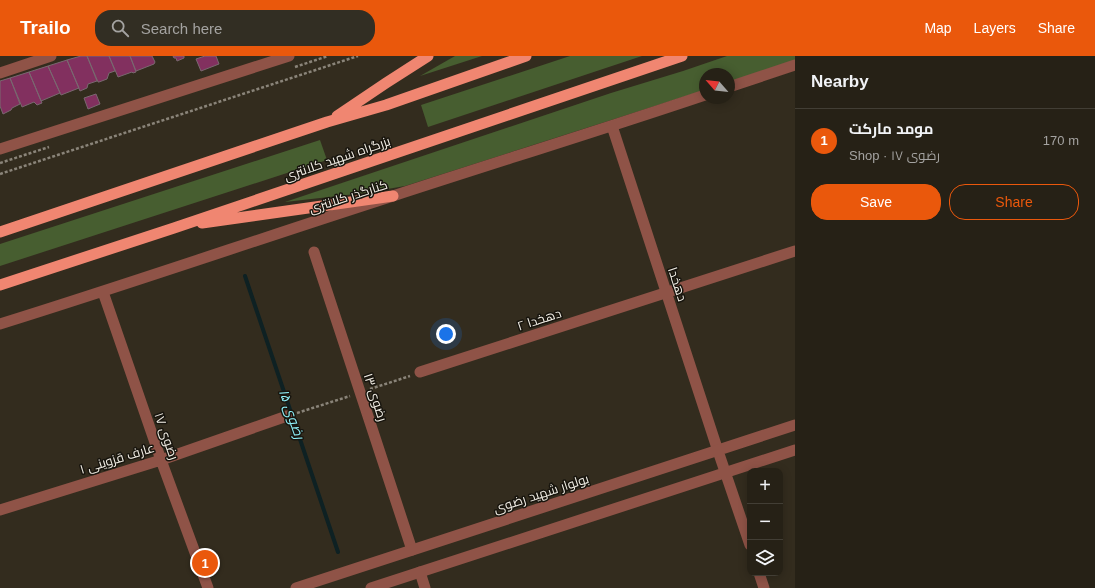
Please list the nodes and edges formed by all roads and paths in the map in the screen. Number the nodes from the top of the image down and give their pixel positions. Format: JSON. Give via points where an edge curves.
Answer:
{"nodes":[{"id":1,"x":51,"y":56,"type":"edge"},
{"id":2,"x":289,"y":56,"type":"edge"},
{"id":3,"x":358,"y":56,"type":"edge"},
{"id":4,"x":428,"y":56,"type":"edge"},
{"id":5,"x":526,"y":56,"type":"edge"},
{"id":6,"x":682,"y":56,"type":"edge"},
{"id":7,"x":795,"y":65,"type":"edge"},
{"id":8,"x":0,"y":73,"type":"edge"},
{"id":9,"x":735,"y":85,"type":"edge"},
{"id":10,"x":699,"y":97,"type":"edge"},
{"id":11,"x":327,"y":122,"type":"junction"},
{"id":12,"x":612,"y":126,"type":"junction"},
{"id":13,"x":0,"y":149,"type":"edge"},
{"id":14,"x":0,"y":174,"type":"edge"},
{"id":15,"x":393,"y":196,"type":"junction"},
{"id":16,"x":174,"y":228,"type":"junction"},
{"id":17,"x":0,"y":232,"type":"edge"},
{"id":18,"x":795,"y":251,"type":"edge"},
{"id":19,"x":314,"y":252,"type":"dead end"},
{"id":20,"x":0,"y":284,"type":"edge"},
{"id":21,"x":103,"y":292,"type":"junction"},
{"id":22,"x":666,"y":292,"type":"junction"},
{"id":23,"x":0,"y":324,"type":"edge"},
{"id":24,"x":420,"y":372,"type":"dead end"},
{"id":25,"x":287,"y":416,"type":"dead end"},
{"id":26,"x":795,"y":425,"type":"edge"},
{"id":27,"x":795,"y":450,"type":"edge"},
{"id":28,"x":718,"y":451,"type":"junction"},
{"id":29,"x":161,"y":460,"type":"junction"},
{"id":30,"x":726,"y":473,"type":"junction"},
{"id":31,"x":0,"y":510,"type":"edge"},
{"id":32,"x":748,"y":540,"type":"edge"},
{"id":33,"x":412,"y":550,"type":"junction"},
{"id":34,"x":420,"y":572,"type":"junction"},
{"id":35,"x":760,"y":576,"type":"edge"},
{"id":36,"x":208,"y":588,"type":"edge"},
{"id":37,"x":296,"y":588,"type":"edge"},
{"id":38,"x":371,"y":588,"type":"edge"},
{"id":39,"x":425,"y":588,"type":"edge"},
{"id":40,"x":764,"y":588,"type":"edge"}],
"edges":[{"from":1,"to":8,"type":"street"},
{"from":2,"to":13,"type":"street"},
{"from":3,"to":14,"type":"path"},
{"from":4,"to":11,"type":"highway"},
{"from":5,"to":11,"type":"highway","via":[[386,105]]},
{"from":6,"to":16,"type":"highway","name":"بزرگراه شهید کلانتری"},
{"from":7,"to":9,"type":"street"},
{"from":10,"to":12,"type":"street","name":"کنارگذر کلانتری"},
{"from":11,"to":17,"type":"highway"},
{"from":12,"to":15,"type":"street","name":"کنارگذر کلانتری"},
{"from":12,"to":22,"type":"street","name":"دهخدا"},
{"from":15,"to":16,"type":"highway"},
{"from":15,"to":21,"type":"street","name":"کنارگذر کلانتری"},
{"from":16,"to":20,"type":"highway","name":"بزرگراه شهید کلانتری"},
{"from":18,"to":22,"type":"street","name":"دهخدا ۲"},
{"from":19,"to":33,"type":"street","name":"رضوی ۱۳"},
{"from":21,"to":23,"type":"street","name":"کنارگذر کلانتری"},
{"from":21,"to":29,"type":"street","name":"رضوی ۱۷"},
{"from":22,"to":24,"type":"street","name":"دهخدا ۲"},
{"from":22,"to":28,"type":"street","name":"دهخدا"},
{"from":25,"to":29,"type":"street","name":"عارف قزوینی ۱"},
{"from":26,"to":28,"type":"street","name":"بولوار شهید رضوی"},
{"from":27,"to":30,"type":"street"},
{"from":28,"to":30,"type":"street","name":"دهخدا"},
{"from":28,"to":33,"type":"street","name":"بولوار شهید رضوی"},
{"from":29,"to":31,"type":"street","name":"عارف قزوینی ۱"},
{"from":29,"to":36,"type":"street","name":"رضوی ۱۷"},
{"from":30,"to":32,"type":"street"},
{"from":30,"to":34,"type":"street"},
{"from":33,"to":37,"type":"street","name":"بولوار شهید رضوی"},
{"from":34,"to":38,"type":"street"},
{"from":34,"to":39,"type":"street"},
{"from":35,"to":40,"type":"street"}]}
